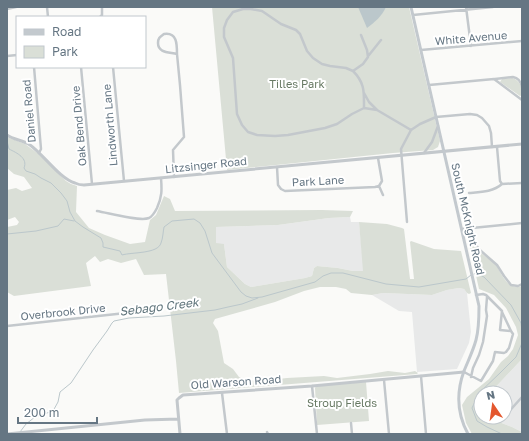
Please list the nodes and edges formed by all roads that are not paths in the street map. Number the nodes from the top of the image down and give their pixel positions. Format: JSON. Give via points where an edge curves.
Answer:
{"nodes":[{"id":1,"x":16,"y":7,"type":"edge"},
{"id":2,"x":411,"y":7,"type":"edge"},
{"id":3,"x":493,"y":7,"type":"edge"},
{"id":4,"x":466,"y":8,"type":"edge"},
{"id":5,"x":7,"y":9,"type":"edge"},
{"id":6,"x":413,"y":15,"type":"junction"},
{"id":7,"x":361,"y":35,"type":"dead end"},
{"id":8,"x":381,"y":40,"type":"dead end"},
{"id":9,"x":522,"y":41,"type":"edge"},
{"id":10,"x":471,"y":46,"type":"junction"},
{"id":11,"x":421,"y":50,"type":"junction"},
{"id":12,"x":176,"y":54,"type":"junction"},
{"id":13,"x":368,"y":55,"type":"junction"},
{"id":14,"x":34,"y":68,"type":"edge"},
{"id":15,"x":81,"y":68,"type":"edge"},
{"id":16,"x":113,"y":68,"type":"edge"},
{"id":17,"x":353,"y":71,"type":"junction"},
{"id":18,"x":494,"y":79,"type":"junction"},
{"id":19,"x":429,"y":85,"type":"junction"},
{"id":20,"x":522,"y":87,"type":"edge"},
{"id":21,"x":364,"y":92,"type":"junction"},
{"id":22,"x":522,"y":100,"type":"edge"},
{"id":23,"x":364,"y":108,"type":"junction"},
{"id":24,"x":377,"y":110,"type":"junction"},
{"id":25,"x":436,"y":117,"type":"junction"},
{"id":26,"x":438,"y":126,"type":"junction"},
{"id":27,"x":411,"y":130,"type":"junction"},
{"id":28,"x":7,"y":135,"type":"edge"},
{"id":29,"x":522,"y":144,"type":"edge"},
{"id":30,"x":492,"y":147,"type":"junction"},
{"id":31,"x":497,"y":147,"type":"junction"},
{"id":32,"x":444,"y":152,"type":"junction"},
{"id":33,"x":39,"y":153,"type":"junction"},
{"id":34,"x":424,"y":153,"type":"junction"},
{"id":35,"x":401,"y":156,"type":"junction"},
{"id":36,"x":378,"y":158,"type":"junction"},
{"id":37,"x":277,"y":167,"type":"junction"},
{"id":38,"x":174,"y":177,"type":"junction"},
{"id":39,"x":161,"y":178,"type":"junction"},
{"id":40,"x":124,"y":181,"type":"junction"},
{"id":41,"x":522,"y":183,"type":"edge"},
{"id":42,"x":92,"y":184,"type":"junction"},
{"id":43,"x":502,"y":184,"type":"junction"},
{"id":44,"x":379,"y":186,"type":"junction"},
{"id":45,"x":469,"y":193,"type":"dead end"},
{"id":46,"x":383,"y":195,"type":"dead end"},
{"id":47,"x":97,"y":211,"type":"dead end"},
{"id":48,"x":407,"y":222,"type":"dead end"},
{"id":49,"x":522,"y":223,"type":"edge"},
{"id":50,"x":472,"y":228,"type":"junction"},
{"id":51,"x":462,"y":229,"type":"junction"},
{"id":52,"x":522,"y":284,"type":"edge"},
{"id":53,"x":476,"y":294,"type":"junction"},
{"id":54,"x":488,"y":297,"type":"junction"},
{"id":55,"x":144,"y":311,"type":"dead end"},
{"id":56,"x":502,"y":312,"type":"junction"},
{"id":57,"x":7,"y":326,"type":"edge"},
{"id":58,"x":511,"y":330,"type":"junction"},
{"id":59,"x":464,"y":372,"type":"junction"},
{"id":60,"x":421,"y":376,"type":"junction"},
{"id":61,"x":471,"y":377,"type":"junction"},
{"id":62,"x":384,"y":380,"type":"junction"},
{"id":63,"x":312,"y":386,"type":"junction"},
{"id":64,"x":222,"y":393,"type":"junction"},
{"id":65,"x":522,"y":397,"type":"edge"},
{"id":66,"x":513,"y":407,"type":"edge"},
{"id":67,"x":178,"y":418,"type":"junction"},
{"id":68,"x":351,"y":423,"type":"dead end"},
{"id":69,"x":30,"y":433,"type":"edge"},
{"id":70,"x":7,"y":434,"type":"edge"},
{"id":71,"x":10,"y":434,"type":"edge"},
{"id":72,"x":180,"y":434,"type":"edge"},
{"id":73,"x":227,"y":434,"type":"edge"},
{"id":74,"x":317,"y":434,"type":"edge"},
{"id":75,"x":352,"y":434,"type":"edge"},
{"id":76,"x":389,"y":434,"type":"edge"},
{"id":77,"x":426,"y":434,"type":"edge"},
{"id":78,"x":468,"y":434,"type":"edge"}],
"edges":[{"from":1,"to":5,"type":"street"},
{"from":2,"to":6,"type":"main road","name":"South McKnight Road"},
{"from":3,"to":4,"type":"street"},
{"from":4,"to":6,"type":"street"},
{"from":4,"to":10,"type":"street"},
{"from":6,"to":11,"type":"main road","name":"South McKnight Road"},
{"from":7,"to":13,"type":"street"},
{"from":8,"to":13,"type":"street"},
{"from":9,"to":10,"type":"street","name":"White Avenue"},
{"from":10,"to":11,"type":"street","name":"White Avenue"},
{"from":11,"to":19,"type":"main road","name":"South McKnight Road"},
{"from":12,"to":12,"type":"street","via":[[175,38],[167,34],[161,36],[158,44],[161,50]]},
{"from":12,"to":38,"type":"street","via":[[184,137],[173,150]]},
{"from":13,"to":17,"type":"street","via":[[367,60]]},
{"from":14,"to":33,"type":"street","name":"Daniel Road","via":[[41,149]]},
{"from":15,"to":42,"type":"street","name":"Oak Bend Drive"},
{"from":16,"to":40,"type":"street","name":"Lindworth Lane"},
{"from":17,"to":21,"type":"street","via":[[358,76]]},
{"from":17,"to":23,"type":"street","via":[[322,64],[307,51],[296,30],[281,24],[262,11],[243,9],[233,12],[224,28],[224,37],[233,58],[237,114],[248,132],[275,136],[325,128]]},
{"from":18,"to":19,"type":"street"},
{"from":18,"to":20,"type":"street","via":[[515,77]]},
{"from":18,"to":22,"type":"street"},
{"from":19,"to":25,"type":"main road","name":"South McKnight Road"},
{"from":21,"to":23,"type":"street"},
{"from":21,"to":24,"type":"street","via":[[368,102]]},
{"from":23,"to":24,"type":"street"},
{"from":24,"to":27,"type":"street"},
{"from":25,"to":26,"type":"main road","name":"South McKnight Road"},
{"from":25,"to":27,"type":"street"},
{"from":25,"to":30,"type":"street","via":[[477,115],[488,126]]},
{"from":26,"to":32,"type":"main road","name":"South McKnight Road"},
{"from":26,"to":34,"type":"street","via":[[432,142]]},
{"from":27,"to":35,"type":"street","via":[[401,149]]},
{"from":28,"to":33,"type":"street","name":"Litzsinger Road","via":[[28,143]]},
{"from":29,"to":31,"type":"street","name":"Litzsinger Road"},
{"from":30,"to":31,"type":"street","name":"Litzsinger Road"},
{"from":30,"to":32,"type":"street","name":"Litzsinger Road"},
{"from":31,"to":43,"type":"street"},
{"from":32,"to":34,"type":"street","name":"Litzsinger Road"},
{"from":32,"to":51,"type":"main road","name":"South McKnight Road"},
{"from":33,"to":42,"type":"street","name":"Litzsinger Road","via":[[74,183]]},
{"from":34,"to":35,"type":"street","name":"Litzsinger Road"},
{"from":35,"to":36,"type":"street","name":"Litzsinger Road"},
{"from":35,"to":48,"type":"street"},
{"from":36,"to":37,"type":"street","name":"Litzsinger Road"},
{"from":36,"to":44,"type":"street","via":[[382,181]]},
{"from":37,"to":38,"type":"street","name":"Litzsinger Road"},
{"from":37,"to":44,"type":"street","name":"Park Lane","via":[[280,190]]},
{"from":38,"to":39,"type":"street","name":"Litzsinger Road"},
{"from":39,"to":40,"type":"street","name":"Litzsinger Road"},
{"from":39,"to":47,"type":"street","via":[[162,196],[151,217],[131,218]]},
{"from":40,"to":42,"type":"street","name":"Litzsinger Road"},
{"from":41,"to":43,"type":"street"},
{"from":43,"to":45,"type":"street","via":[[492,190]]},
{"from":44,"to":46,"type":"street"},
{"from":49,"to":50,"type":"street"},
{"from":50,"to":51,"type":"street"},
{"from":50,"to":52,"type":"street","via":[[475,244],[481,251],[497,265],[511,284]]},
{"from":51,"to":53,"type":"main road","name":"South McKnight Road"},
{"from":53,"to":54,"type":"street"},
{"from":53,"to":59,"type":"main road","name":"South McKnight Road","via":[[479,323],[477,339]]},
{"from":54,"to":56,"type":"street"},
{"from":54,"to":61,"type":"street","via":[[483,342]]},
{"from":55,"to":57,"type":"street","name":"Overbrook Drive"},
{"from":56,"to":58,"type":"street"},
{"from":56,"to":58,"type":"street","via":[[500,330]]},
{"from":58,"to":61,"type":"street","via":[[513,334],[506,352],[495,352],[493,361],[481,381]]},
{"from":59,"to":60,"type":"street","name":"Old Warson Road"},
{"from":59,"to":61,"type":"street"},
{"from":59,"to":78,"type":"main road","name":"South McKnight Road","via":[[458,399],[463,425]]},
{"from":60,"to":62,"type":"street","name":"Old Warson Road"},
{"from":60,"to":77,"type":"street"},
{"from":62,"to":63,"type":"street","name":"Old Warson Road"},
{"from":62,"to":76,"type":"street"},
{"from":63,"to":64,"type":"street","name":"Old Warson Road"},
{"from":63,"to":74,"type":"street"},
{"from":64,"to":67,"type":"street","name":"Old Warson Road","via":[[181,396],[177,400]]},
{"from":64,"to":73,"type":"street"},
{"from":65,"to":66,"type":"street"},
{"from":67,"to":69,"type":"street"},
{"from":67,"to":72,"type":"street","name":"Old Warson Road"},
{"from":68,"to":75,"type":"street"},
{"from":69,"to":71,"type":"street"},
{"from":70,"to":71,"type":"street"}]}
